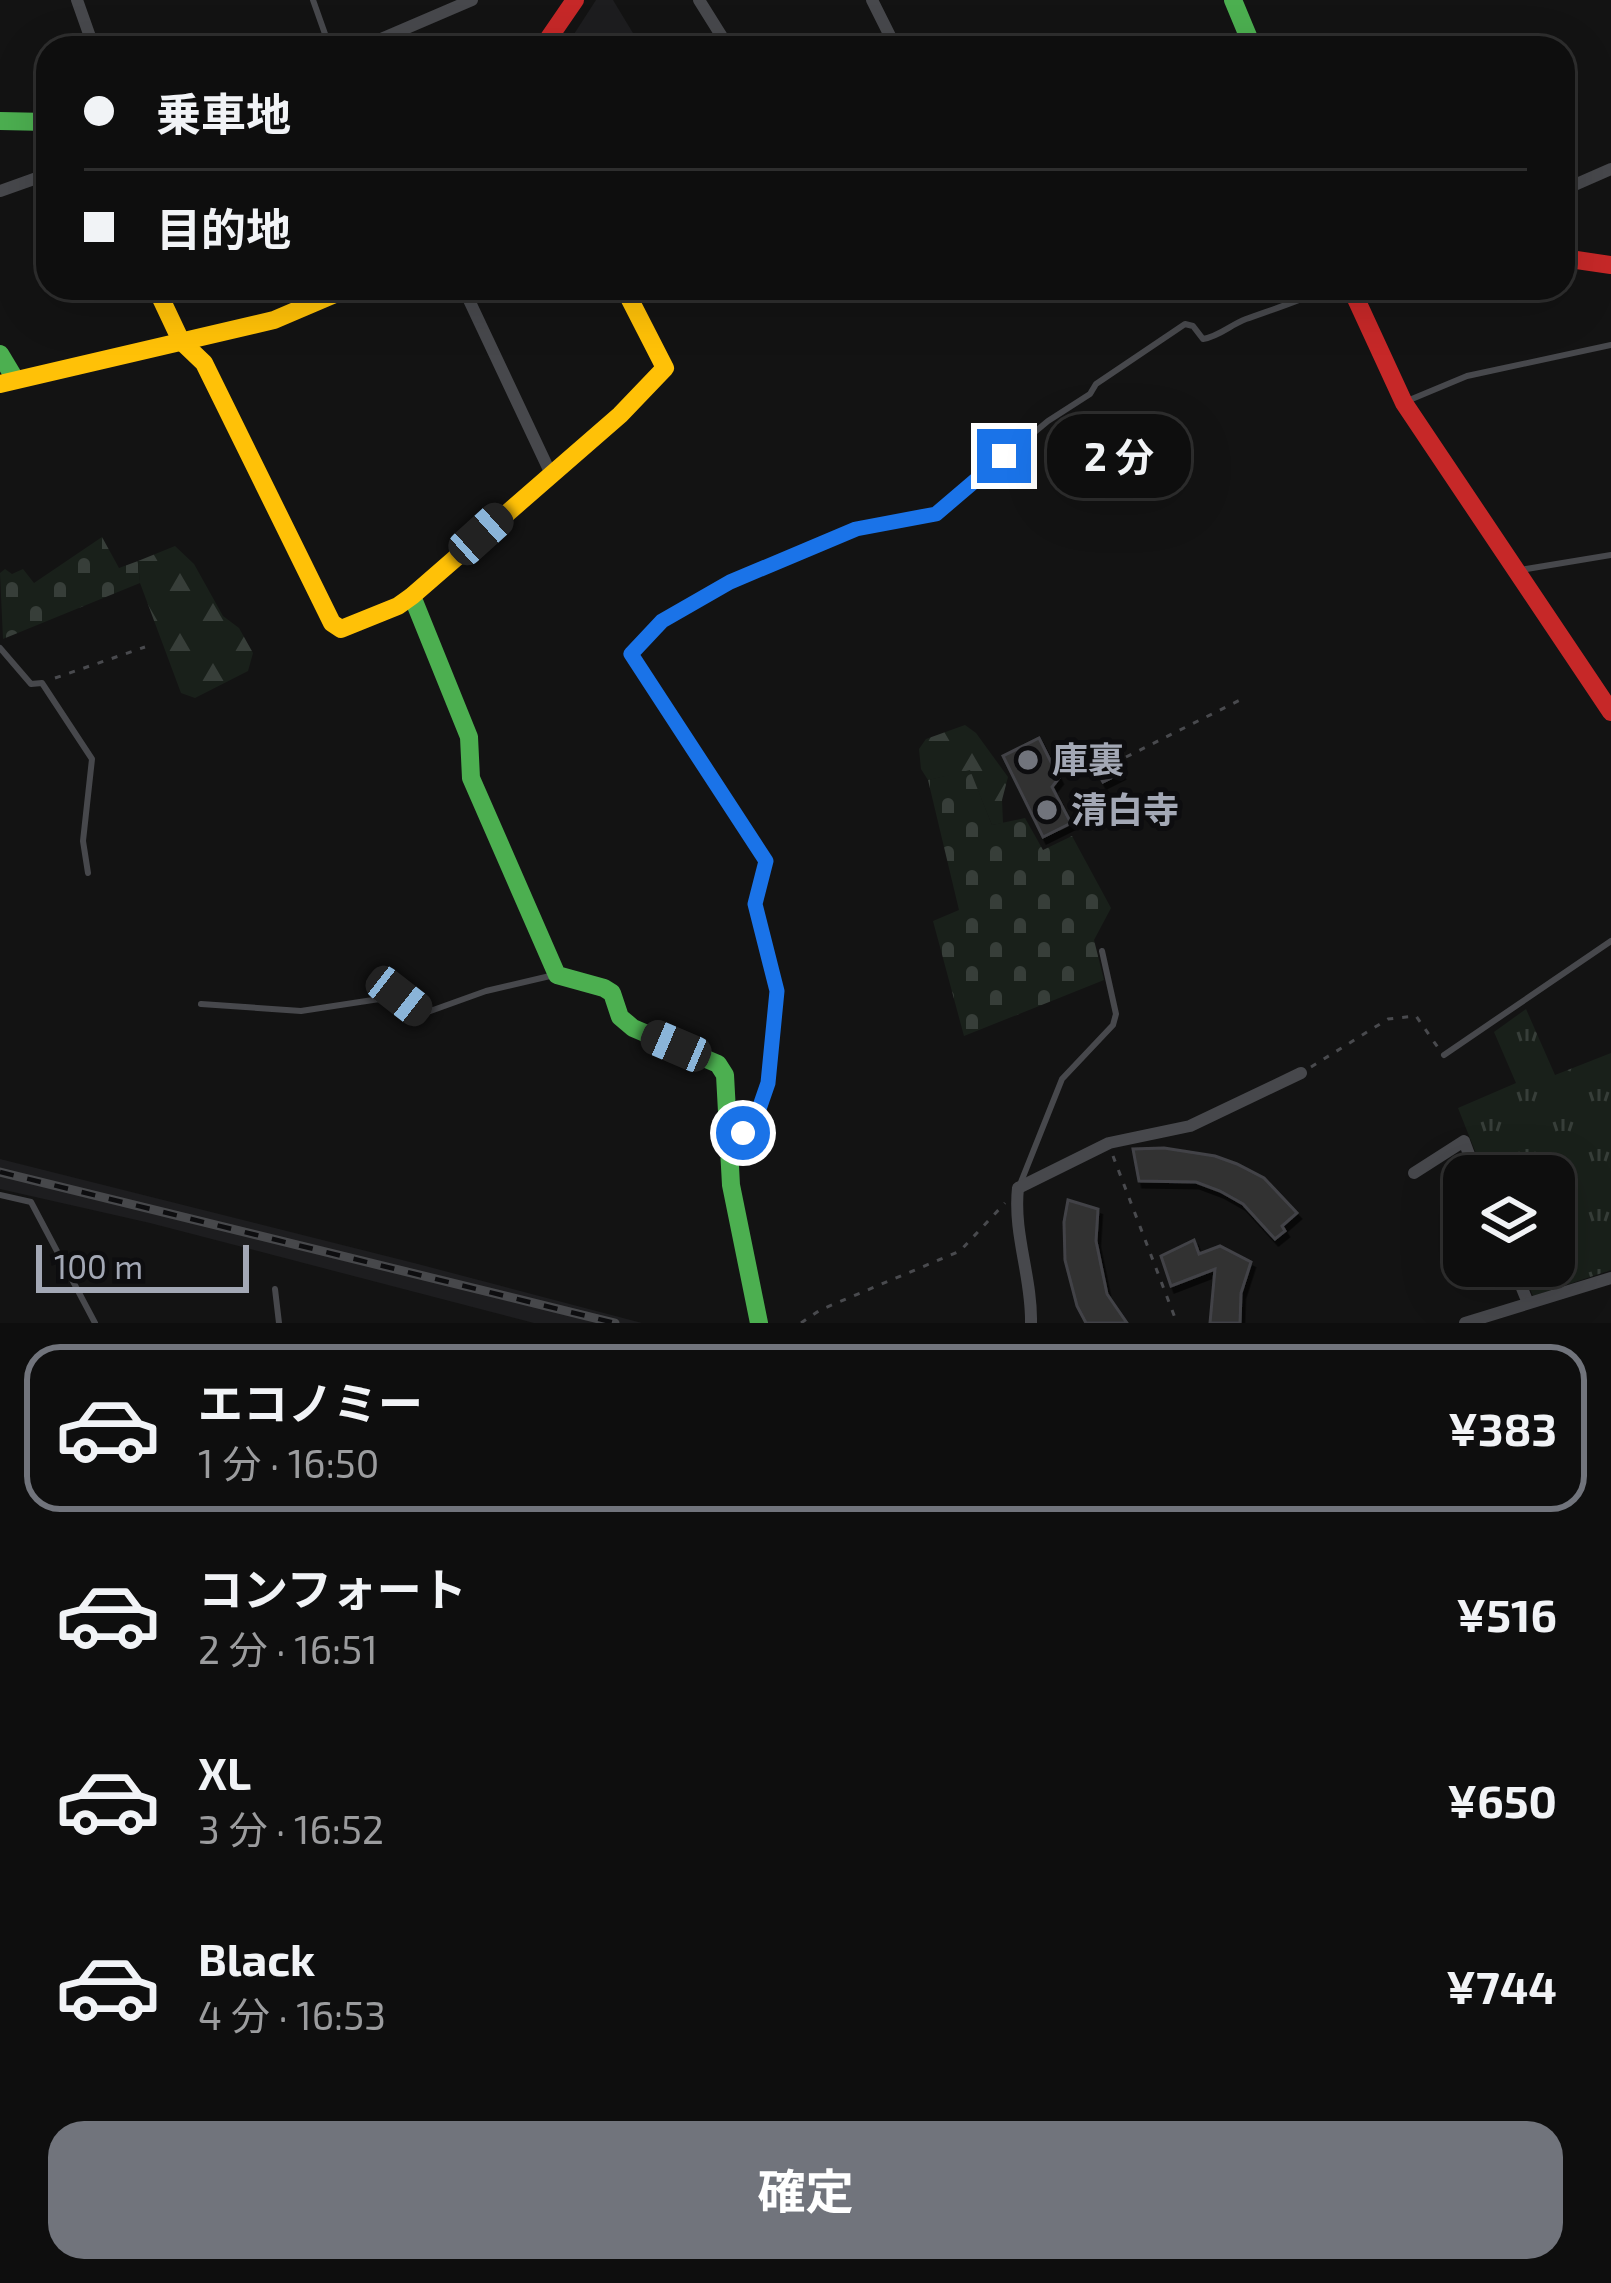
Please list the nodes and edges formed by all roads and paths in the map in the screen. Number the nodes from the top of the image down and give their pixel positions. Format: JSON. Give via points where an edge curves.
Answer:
{"nodes":[{"id":1,"x":77,"y":0,"type":"edge"},
{"id":2,"x":313,"y":0,"type":"edge"},
{"id":3,"x":472,"y":0,"type":"edge"},
{"id":4,"x":575,"y":0,"type":"edge"},
{"id":5,"x":700,"y":0,"type":"edge"},
{"id":6,"x":872,"y":0,"type":"edge"},
{"id":7,"x":1233,"y":0,"type":"edge"},
{"id":8,"x":90,"y":36,"type":"edge"},
{"id":9,"x":326,"y":36,"type":"edge"},
{"id":10,"x":388,"y":36,"type":"edge"},
{"id":11,"x":550,"y":36,"type":"edge"},
{"id":12,"x":722,"y":36,"type":"edge"},
{"id":13,"x":890,"y":36,"type":"edge"},
{"id":14,"x":1247,"y":36,"type":"edge"},
{"id":15,"x":0,"y":121,"type":"edge"},
{"id":16,"x":36,"y":122,"type":"edge"},
{"id":17,"x":1611,"y":169,"type":"edge"},
{"id":18,"x":36,"y":178,"type":"edge"},
{"id":19,"x":1575,"y":185,"type":"edge"},
{"id":20,"x":0,"y":191,"type":"edge"},
{"id":21,"x":1575,"y":260,"type":"edge"},
{"id":22,"x":1611,"y":265,"type":"edge"},
{"id":23,"x":162,"y":300,"type":"edge"},
{"id":24,"x":321,"y":300,"type":"edge"},
{"id":25,"x":471,"y":300,"type":"edge"},
{"id":26,"x":630,"y":300,"type":"edge"},
{"id":27,"x":1303,"y":300,"type":"edge"},
{"id":28,"x":1357,"y":300,"type":"edge"},
{"id":29,"x":181,"y":341,"type":"junction"},
{"id":30,"x":1611,"y":345,"type":"edge"},
{"id":31,"x":0,"y":354,"type":"edge"},
{"id":32,"x":8,"y":381,"type":"edge"},
{"id":33,"x":1404,"y":403,"type":"junction"},
{"id":34,"x":550,"y":472,"type":"junction"},
{"id":35,"x":1611,"y":554,"type":"edge"},
{"id":36,"x":1519,"y":570,"type":"junction"},
{"id":37,"x":412,"y":596,"type":"junction"},
{"id":38,"x":145,"y":646,"type":"dead end"},
{"id":39,"x":0,"y":648,"type":"edge"},
{"id":40,"x":631,"y":654,"type":"joint"},
{"id":41,"x":42,"y":683,"type":"junction"},
{"id":42,"x":1246,"y":697,"type":"dead end"},
{"id":43,"x":1611,"y":712,"type":"edge"},
{"id":44,"x":1126,"y":757,"type":"dead end"},
{"id":45,"x":88,"y":873,"type":"dead end"},
{"id":46,"x":1611,"y":941,"type":"edge"},
{"id":47,"x":1102,"y":951,"type":"dead end"},
{"id":48,"x":556,"y":975,"type":"junction"},
{"id":49,"x":201,"y":1004,"type":"dead end"},
{"id":50,"x":1444,"y":1055,"type":"joint"},
{"id":51,"x":1301,"y":1073,"type":"joint"},
{"id":52,"x":1109,"y":1143,"type":"junction"},
{"id":53,"x":1470,"y":1155,"type":"edge"},
{"id":54,"x":728,"y":1156,"type":"junction"},
{"id":55,"x":1414,"y":1173,"type":"dead end"},
{"id":56,"x":1018,"y":1188,"type":"junction"},
{"id":57,"x":0,"y":1195,"type":"edge"},
{"id":58,"x":1611,"y":1278,"type":"edge"},
{"id":59,"x":1522,"y":1287,"type":"edge"},
{"id":60,"x":275,"y":1288,"type":"dead end"},
{"id":61,"x":1528,"y":1303,"type":"junction"},
{"id":62,"x":95,"y":1323,"type":"edge"},
{"id":63,"x":279,"y":1323,"type":"edge"},
{"id":64,"x":760,"y":1323,"type":"edge"},
{"id":65,"x":801,"y":1323,"type":"edge"},
{"id":66,"x":1031,"y":1323,"type":"edge"},
{"id":67,"x":1177,"y":1323,"type":"edge"},
{"id":68,"x":1465,"y":1323,"type":"edge"}],
"edges":[{"from":1,"to":8,"type":"street"},
{"from":2,"to":9,"type":"lane"},
{"from":3,"to":10,"type":"street"},
{"from":4,"to":11,"type":"street"},
{"from":5,"to":12,"type":"street"},
{"from":6,"to":13,"type":"street"},
{"from":7,"to":14,"type":"street"},
{"from":15,"to":16,"type":"street"},
{"from":17,"to":19,"type":"street"},
{"from":18,"to":20,"type":"street"},
{"from":21,"to":22,"type":"street"},
{"from":23,"to":29,"type":"street"},
{"from":24,"to":29,"type":"street","via":[[274,320]]},
{"from":25,"to":34,"type":"street"},
{"from":26,"to":34,"type":"street","via":[[665,368]]},
{"from":27,"to":40,"type":"lane","via":[[1214,337],[1203,339],[1185,324],[1096,384],[936,514],[856,529],[730,582],[662,621]]},
{"from":28,"to":33,"type":"street"},
{"from":29,"to":32,"type":"street"},
{"from":29,"to":37,"type":"street","via":[[204,364],[332,623],[341,629]]},
{"from":30,"to":33,"type":"lane","via":[[1467,376]]},
{"from":31,"to":32,"type":"street"},
{"from":33,"to":36,"type":"street"},
{"from":34,"to":37,"type":"street"},
{"from":35,"to":36,"type":"lane"},
{"from":36,"to":43,"type":"street"},
{"from":37,"to":48,"type":"street","via":[[469,737],[471,778]]},
{"from":38,"to":41,"type":"path"},
{"from":39,"to":41,"type":"lane","via":[[31,684]]},
{"from":40,"to":54,"type":"street","via":[[766,861],[755,904],[777,991],[768,1083]]},
{"from":41,"to":45,"type":"lane","via":[[92,759],[83,841]]},
{"from":42,"to":44,"type":"path"},
{"from":46,"to":50,"type":"lane"},
{"from":47,"to":56,"type":"lane","via":[[1113,1025],[1062,1078]]},
{"from":48,"to":49,"type":"lane","via":[[422,1014],[399,996],[301,1010]]},
{"from":48,"to":54,"type":"street","via":[[604,988],[633,1028],[718,1064]]},
{"from":50,"to":51,"type":"path","via":[[1416,1016],[1388,1019]]},
{"from":51,"to":52,"type":"street","via":[[1190,1126]]},
{"from":52,"to":56,"type":"street"},
{"from":52,"to":67,"type":"path"},
{"from":53,"to":55,"type":"street","via":[[1464,1141]]},
{"from":54,"to":64,"type":"street"},
{"from":56,"to":65,"type":"path","via":[[967,1247]]},
{"from":56,"to":66,"type":"street"},
{"from":57,"to":62,"type":"lane","via":[[31,1202]]},
{"from":58,"to":61,"type":"street"},
{"from":59,"to":61,"type":"street"},
{"from":60,"to":63,"type":"lane"},
{"from":61,"to":68,"type":"street"}]}
